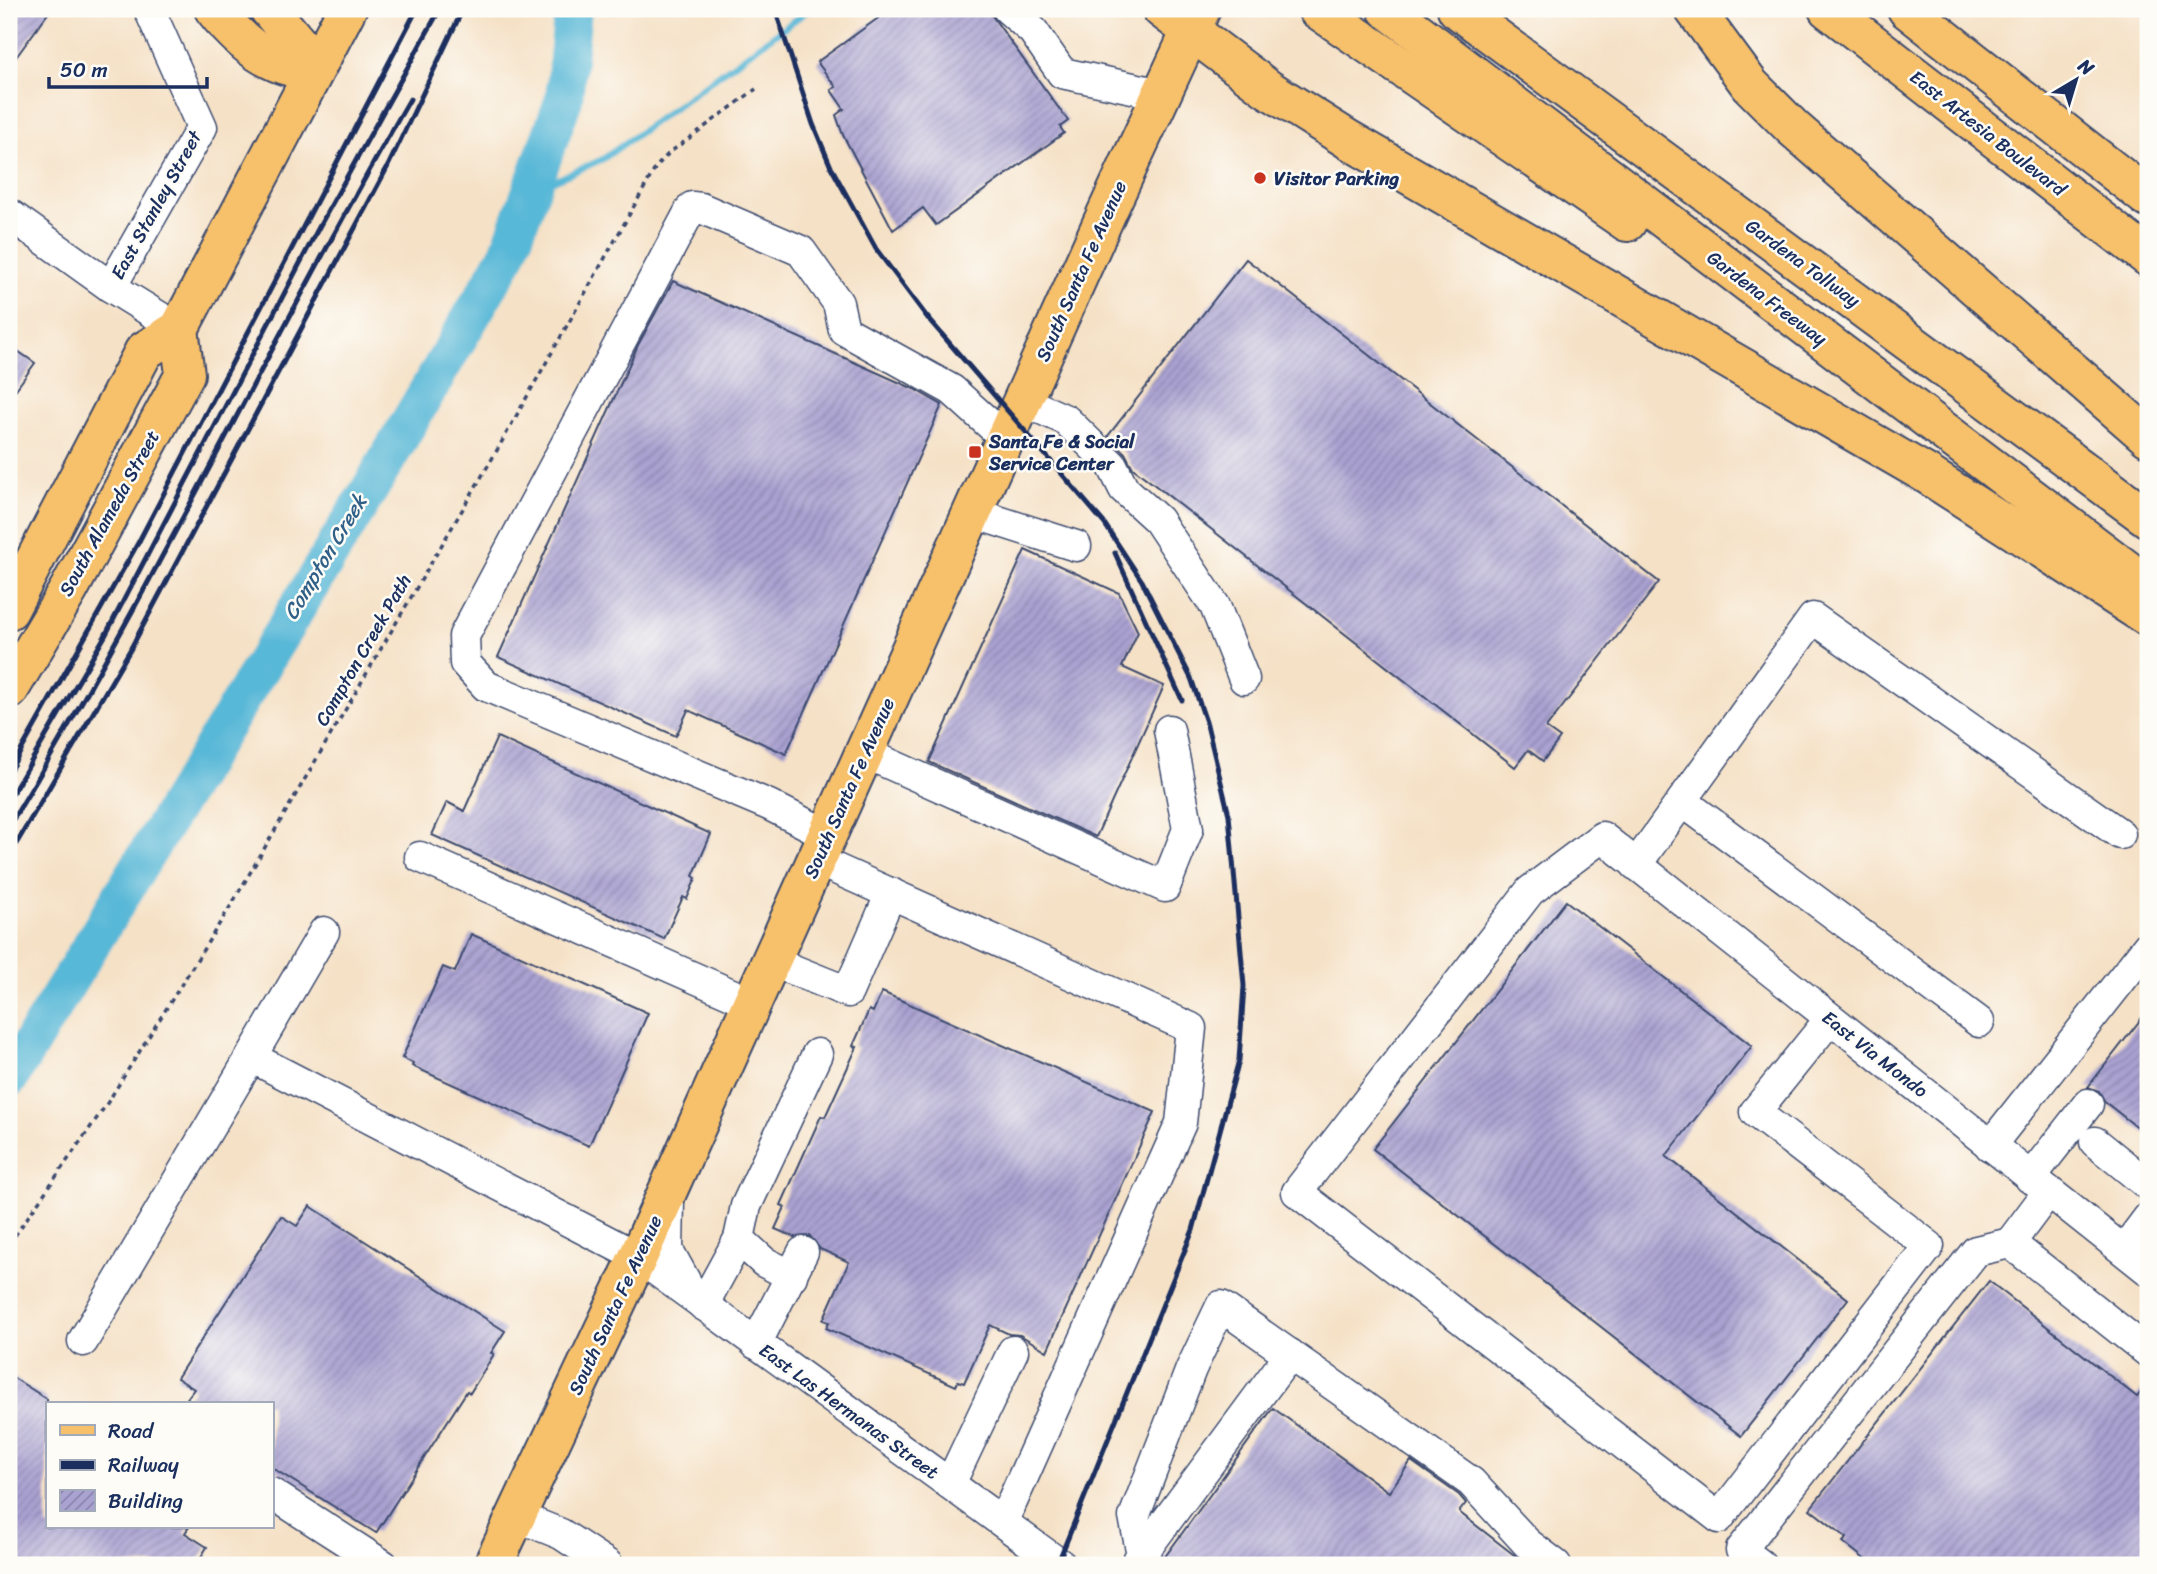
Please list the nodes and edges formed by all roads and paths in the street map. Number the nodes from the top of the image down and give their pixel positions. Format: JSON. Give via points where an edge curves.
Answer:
{"nodes":[{"id":1,"x":149,"y":9,"type":"edge"},
{"id":2,"x":214,"y":9,"type":"edge"},
{"id":3,"x":269,"y":9,"type":"edge"},
{"id":4,"x":348,"y":9,"type":"edge"},
{"id":5,"x":1008,"y":9,"type":"edge"},
{"id":6,"x":1317,"y":9,"type":"edge"},
{"id":7,"x":1387,"y":9,"type":"edge"},
{"id":8,"x":1457,"y":9,"type":"edge"},
{"id":9,"x":1491,"y":9,"type":"edge"},
{"id":10,"x":1694,"y":9,"type":"edge"},
{"id":11,"x":1828,"y":9,"type":"edge"},
{"id":12,"x":1907,"y":9,"type":"edge"},
{"id":13,"x":1184,"y":16,"type":"edge"},
{"id":14,"x":314,"y":69,"type":"junction"},
{"id":15,"x":757,"y":89,"type":"dead end"},
{"id":16,"x":1161,"y":94,"type":"junction"},
{"id":17,"x":2088,"y":152,"type":"junction"},
{"id":18,"x":2061,"y":188,"type":"junction"},
{"id":19,"x":2148,"y":198,"type":"edge"},
{"id":20,"x":9,"y":214,"type":"edge"},
{"id":21,"x":2148,"y":257,"type":"edge"},
{"id":22,"x":111,"y":287,"type":"junction"},
{"id":23,"x":179,"y":329,"type":"junction"},
{"id":24,"x":1023,"y":401,"type":"junction"},
{"id":25,"x":1938,"y":428,"type":"junction"},
{"id":26,"x":2148,"y":437,"type":"edge"},
{"id":27,"x":1006,"y":439,"type":"junction"},
{"id":28,"x":2148,"y":489,"type":"edge"},
{"id":29,"x":973,"y":513,"type":"junction"},
{"id":30,"x":2148,"y":518,"type":"edge"},
{"id":31,"x":1076,"y":546,"type":"dead end"},
{"id":32,"x":2148,"y":586,"type":"edge"},
{"id":33,"x":9,"y":610,"type":"edge"},
{"id":34,"x":2148,"y":617,"type":"edge"},
{"id":35,"x":1244,"y":679,"type":"dead end"},
{"id":36,"x":9,"y":690,"type":"edge"},
{"id":37,"x":1169,"y":730,"type":"dead end"},
{"id":38,"x":865,"y":753,"type":"junction"},
{"id":39,"x":1682,"y":801,"type":"junction"},
{"id":40,"x":2120,"y":834,"type":"dead end"},
{"id":41,"x":822,"y":848,"type":"junction"},
{"id":42,"x":420,"y":857,"type":"dead end"},
{"id":43,"x":1636,"y":865,"type":"junction"},
{"id":44,"x":891,"y":893,"type":"junction"},
{"id":45,"x":324,"y":932,"type":"dead end"},
{"id":46,"x":2148,"y":946,"type":"edge"},
{"id":47,"x":771,"y":961,"type":"junction"},
{"id":48,"x":752,"y":1003,"type":"junction"},
{"id":49,"x":1830,"y":1018,"type":"junction"},
{"id":50,"x":1979,"y":1022,"type":"dead end"},
{"id":51,"x":817,"y":1054,"type":"dead end"},
{"id":52,"x":251,"y":1057,"type":"junction"},
{"id":53,"x":2088,"y":1104,"type":"dead end"},
{"id":54,"x":2095,"y":1142,"type":"dead end"},
{"id":55,"x":1990,"y":1146,"type":"junction"},
{"id":56,"x":2039,"y":1185,"type":"junction"},
{"id":57,"x":2148,"y":1185,"type":"edge"},
{"id":58,"x":670,"y":1186,"type":"junction"},
{"id":59,"x":2148,"y":1218,"type":"edge"},
{"id":60,"x":739,"y":1239,"type":"junction"},
{"id":61,"x":2010,"y":1242,"type":"junction"},
{"id":62,"x":9,"y":1244,"type":"edge"},
{"id":63,"x":638,"y":1257,"type":"junction"},
{"id":64,"x":2141,"y":1263,"type":"edge"},
{"id":65,"x":700,"y":1303,"type":"junction"},
{"id":66,"x":83,"y":1341,"type":"dead end"},
{"id":67,"x":756,"y":1343,"type":"junction"},
{"id":68,"x":1013,"y":1351,"type":"dead end"},
{"id":69,"x":2148,"y":1352,"type":"edge"},
{"id":70,"x":1290,"y":1354,"type":"junction"},
{"id":71,"x":950,"y":1484,"type":"junction"},
{"id":72,"x":273,"y":1494,"type":"edge"},
{"id":73,"x":516,"y":1516,"type":"junction"},
{"id":74,"x":1003,"y":1522,"type":"junction"},
{"id":75,"x":1138,"y":1560,"type":"edge"},
{"id":76,"x":383,"y":1565,"type":"edge"},
{"id":77,"x":493,"y":1565,"type":"edge"},
{"id":78,"x":608,"y":1565,"type":"edge"},
{"id":79,"x":1061,"y":1565,"type":"edge"},
{"id":80,"x":1556,"y":1565,"type":"edge"},
{"id":81,"x":1761,"y":1565,"type":"edge"}],
"edges":[{"from":1,"to":22,"type":"street","name":"East Stanley Street","via":[[202,127]]},
{"from":2,"to":14,"type":"main road","via":[[232,32],[256,51],[295,70]]},
{"from":3,"to":14,"type":"main road"},
{"from":4,"to":14,"type":"main road"},
{"from":5,"to":16,"type":"street","via":[[1033,31],[1062,73]]},
{"from":6,"to":25,"type":"main road"},
{"from":7,"to":25,"type":"main road","name":"Gardena Freeway"},
{"from":8,"to":30,"type":"main road","name":"Gardena Tollway"},
{"from":9,"to":28,"type":"main road"},
{"from":10,"to":26,"type":"main road","via":[[1743,77],[1793,128]]},
{"from":11,"to":18,"type":"main road","name":"East Artesia Boulevard"},
{"from":12,"to":17,"type":"main road"},
{"from":13,"to":16,"type":"main road","name":"South Santa Fe Avenue"},
{"from":13,"to":34,"type":"main road","via":[[1268,89],[1349,140],[1925,473]]},
{"from":14,"to":23,"type":"main road"},
{"from":15,"to":62,"type":"path","name":"Compton Creek Path","via":[[656,167],[496,453],[233,902],[106,1105]]},
{"from":16,"to":24,"type":"main road","name":"South Santa Fe Avenue"},
{"from":17,"to":18,"type":"main road"},
{"from":17,"to":19,"type":"main road"},
{"from":18,"to":21,"type":"main road","name":"East Artesia Boulevard"},
{"from":20,"to":22,"type":"street"},
{"from":22,"to":23,"type":"street"},
{"from":23,"to":33,"type":"main road","via":[[144,351]]},
{"from":23,"to":36,"type":"main road","name":"South Alameda Street","via":[[185,374]]},
{"from":24,"to":27,"type":"main road","name":"South Santa Fe Avenue"},
{"from":24,"to":35,"type":"street","via":[[1066,420],[1112,465],[1124,489],[1158,520],[1215,606]]},
{"from":25,"to":32,"type":"main road","name":"Gardena Freeway"},
{"from":27,"to":29,"type":"main road","name":"South Santa Fe Avenue"},
{"from":27,"to":41,"type":"street","via":[[952,390],[844,330],[838,303],[801,251],[692,207],[464,636],[465,663],[486,686],[769,805]]},
{"from":29,"to":31,"type":"street"},
{"from":29,"to":38,"type":"main road","name":"South Santa Fe Avenue"},
{"from":37,"to":38,"type":"street","via":[[1188,830],[1165,887]]},
{"from":38,"to":41,"type":"main road","name":"South Santa Fe Avenue"},
{"from":39,"to":40,"type":"street","via":[[1813,618]]},
{"from":39,"to":43,"type":"street"},
{"from":39,"to":50,"type":"street"},
{"from":41,"to":44,"type":"street"},
{"from":41,"to":47,"type":"main road","name":"South Santa Fe Avenue"},
{"from":42,"to":48,"type":"street"},
{"from":43,"to":49,"type":"street","name":"East Via Mondo"},
{"from":43,"to":49,"type":"street","name":"East Via Mondo","via":[[1602,837],[1530,891],[1297,1192],[1719,1518],[1930,1246],[1755,1112]]},
{"from":44,"to":47,"type":"street","via":[[848,992]]},
{"from":44,"to":74,"type":"street","via":[[1191,1028],[1181,1123]]},
{"from":45,"to":52,"type":"street"},
{"from":46,"to":55,"type":"street"},
{"from":47,"to":48,"type":"main road","name":"South Santa Fe Avenue"},
{"from":48,"to":58,"type":"main road","name":"South Santa Fe Avenue"},
{"from":49,"to":55,"type":"street","name":"East Via Mondo"},
{"from":51,"to":60,"type":"street","via":[[746,1206]]},
{"from":52,"to":63,"type":"street","name":"East Las Hermanas Street"},
{"from":52,"to":66,"type":"street"},
{"from":53,"to":56,"type":"street"},
{"from":54,"to":57,"type":"street"},
{"from":55,"to":56,"type":"street","name":"East Via Mondo"},
{"from":56,"to":61,"type":"street"},
{"from":56,"to":64,"type":"street","name":"East Via Mondo"},
{"from":58,"to":63,"type":"main road","name":"South Santa Fe Avenue"},
{"from":58,"to":65,"type":"street","via":[[668,1250]]},
{"from":59,"to":64,"type":"street"},
{"from":60,"to":65,"type":"street"},
{"from":60,"to":67,"type":"street","via":[[764,1262],[798,1264]]},
{"from":61,"to":69,"type":"street"},
{"from":61,"to":81,"type":"street","via":[[1976,1251],[1741,1550]]},
{"from":63,"to":65,"type":"street","name":"East Las Hermanas Street"},
{"from":63,"to":73,"type":"main road","name":"South Santa Fe Avenue"},
{"from":65,"to":67,"type":"street","name":"East Las Hermanas Street"},
{"from":67,"to":71,"type":"street","name":"East Las Hermanas Street"},
{"from":68,"to":71,"type":"street"},
{"from":70,"to":75,"type":"street"},
{"from":70,"to":75,"type":"street","via":[[1221,1306],[1191,1369],[1134,1517]]},
{"from":70,"to":80,"type":"street","via":[[1471,1482],[1527,1543]]},
{"from":71,"to":74,"type":"street","name":"East Las Hermanas Street"},
{"from":72,"to":76,"type":"street"},
{"from":73,"to":77,"type":"main road","name":"South Santa Fe Avenue"},
{"from":73,"to":78,"type":"street","via":[[561,1534]]},
{"from":74,"to":79,"type":"street","name":"East Las Hermanas Street"}]}
